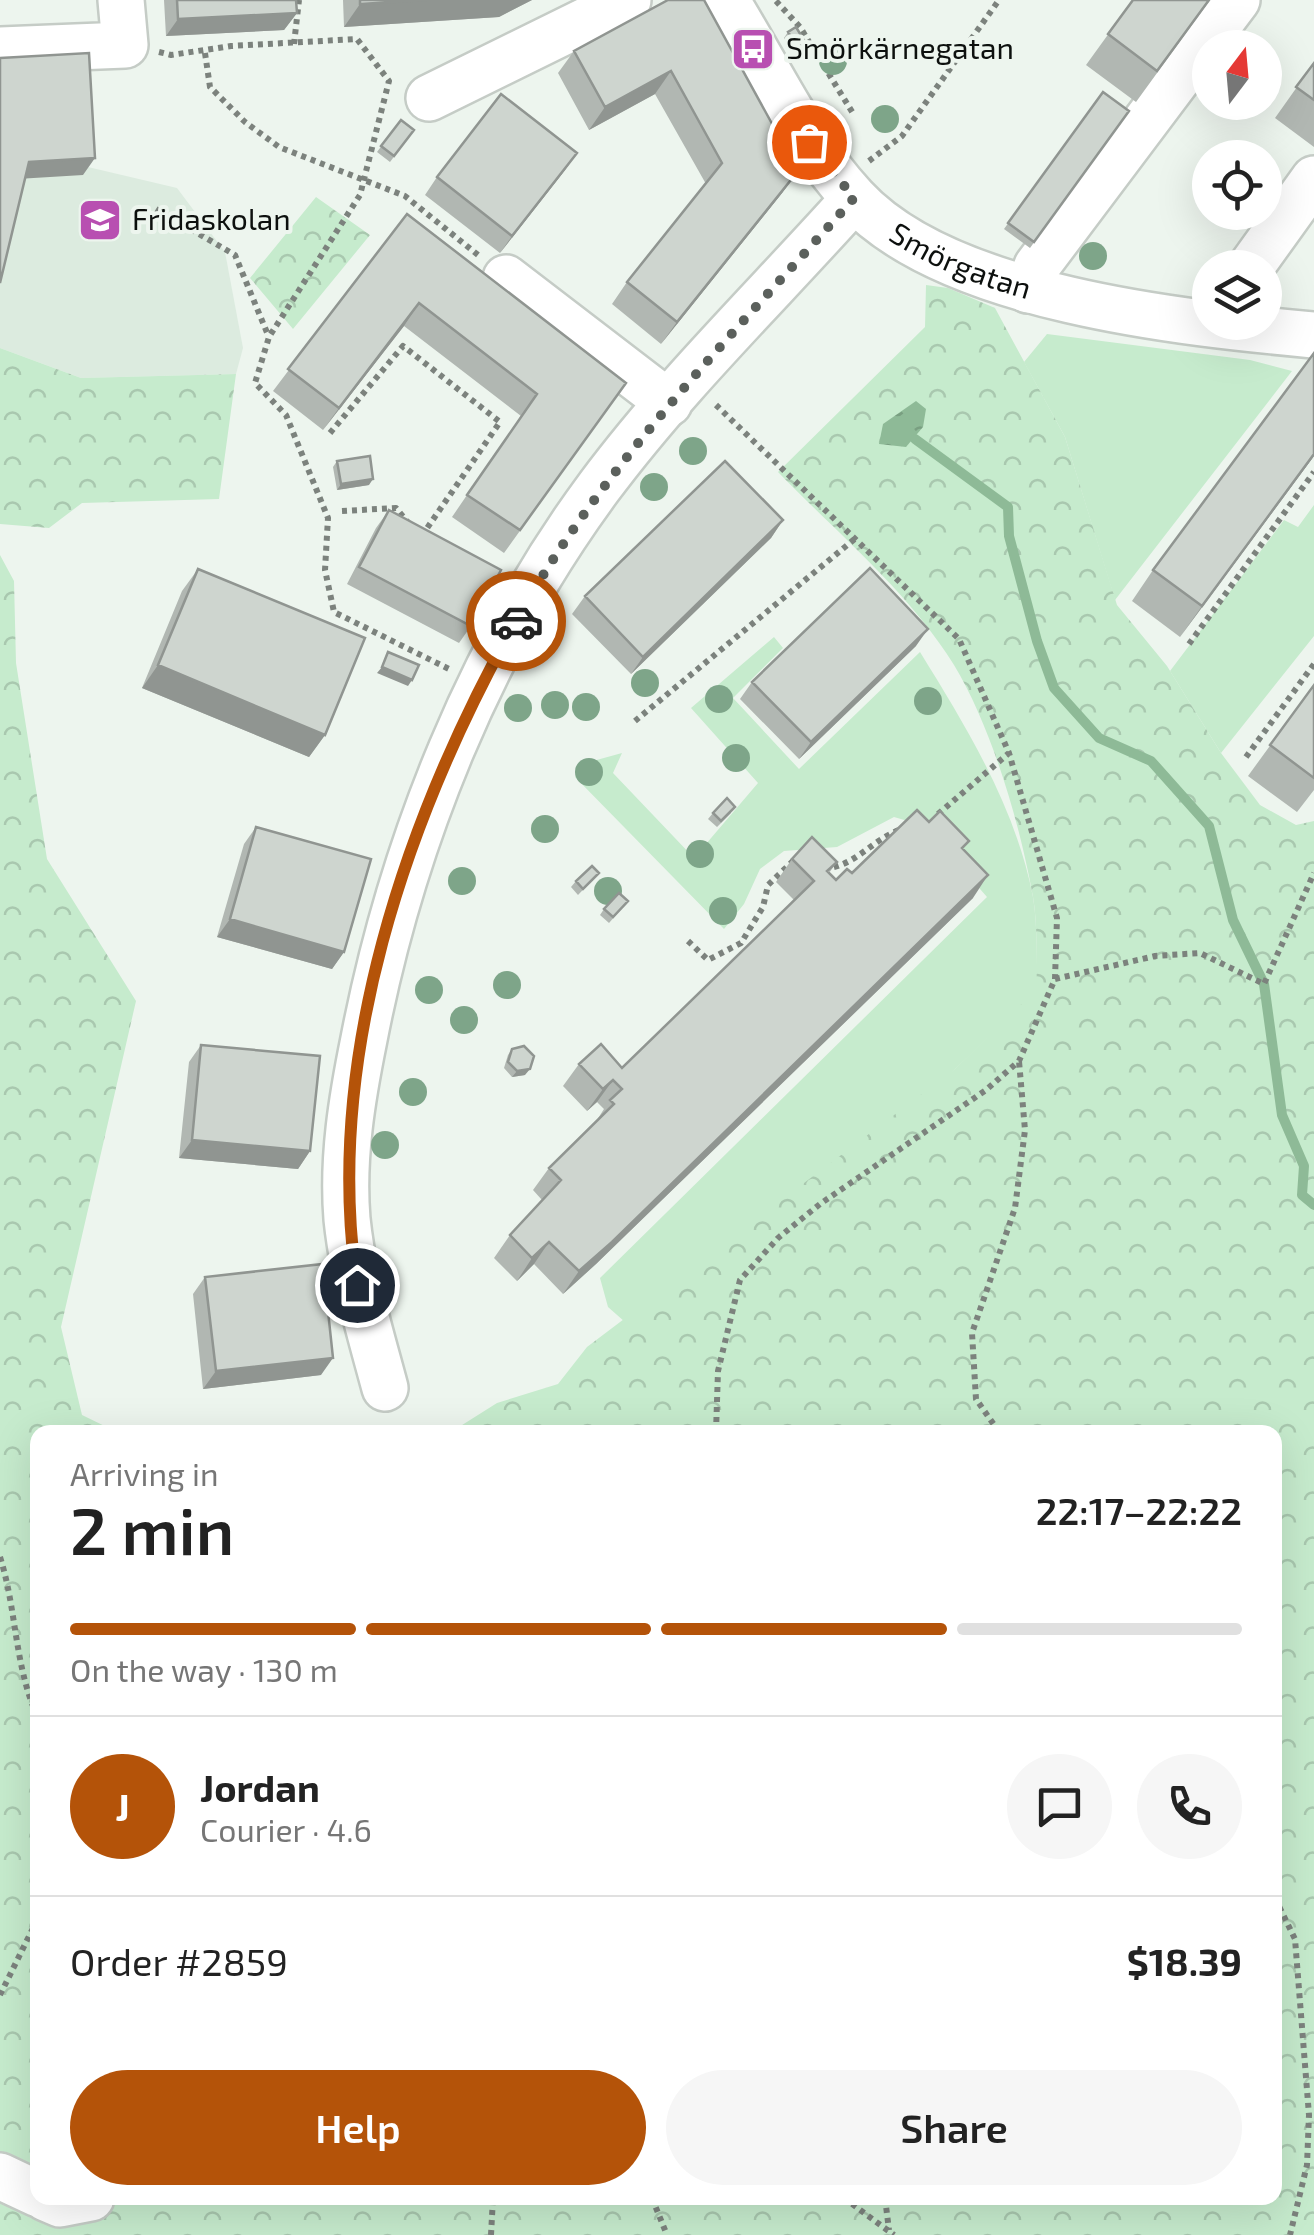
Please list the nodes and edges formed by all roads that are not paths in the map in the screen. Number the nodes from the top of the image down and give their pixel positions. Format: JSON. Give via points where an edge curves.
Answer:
{"nodes":[{"id":1,"x":122,"y":0,"type":"edge"},
{"id":2,"x":628,"y":0,"type":"edge"},
{"id":3,"x":726,"y":0,"type":"edge"},
{"id":4,"x":1237,"y":0,"type":"edge"},
{"id":5,"x":0,"y":50,"type":"edge"},
{"id":6,"x":429,"y":98,"type":"dead end"},
{"id":7,"x":1314,"y":179,"type":"edge"},
{"id":8,"x":846,"y":188,"type":"junction"},
{"id":9,"x":1263,"y":250,"type":"edge"},
{"id":10,"x":506,"y":278,"type":"road end"},
{"id":11,"x":1028,"y":290,"type":"junction"},
{"id":12,"x":1192,"y":320,"type":"edge"},
{"id":13,"x":1282,"y":331,"type":"edge"},
{"id":14,"x":1314,"y":335,"type":"edge"},
{"id":15,"x":679,"y":392,"type":"junction"},
{"id":16,"x":386,"y":1388,"type":"dead end"},
{"id":17,"x":0,"y":2176,"type":"edge"},
{"id":18,"x":30,"y":2190,"type":"edge"}],
"edges":[{"from":1,"to":5,"type":"street","via":[[125,45]]},
{"from":2,"to":6,"type":"street"},
{"from":3,"to":8,"type":"street","name":"Smörgatan","via":[[809,142]]},
{"from":4,"to":11,"type":"street","via":[[1036,266]]},
{"from":7,"to":9,"type":"street"},
{"from":8,"to":11,"type":"street","name":"Smörgatan","via":[[907,238]]},
{"from":8,"to":15,"type":"street"},
{"from":10,"to":15,"type":"street"},
{"from":11,"to":12,"type":"street","name":"Smörgatan"},
{"from":13,"to":14,"type":"street","name":"Smörgatan"},
{"from":15,"to":16,"type":"street","via":[[599,487],[550,560],[433,793],[402,884],[351,1105],[347,1217],[357,1285]]},
{"from":17,"to":18,"type":"street"}]}
